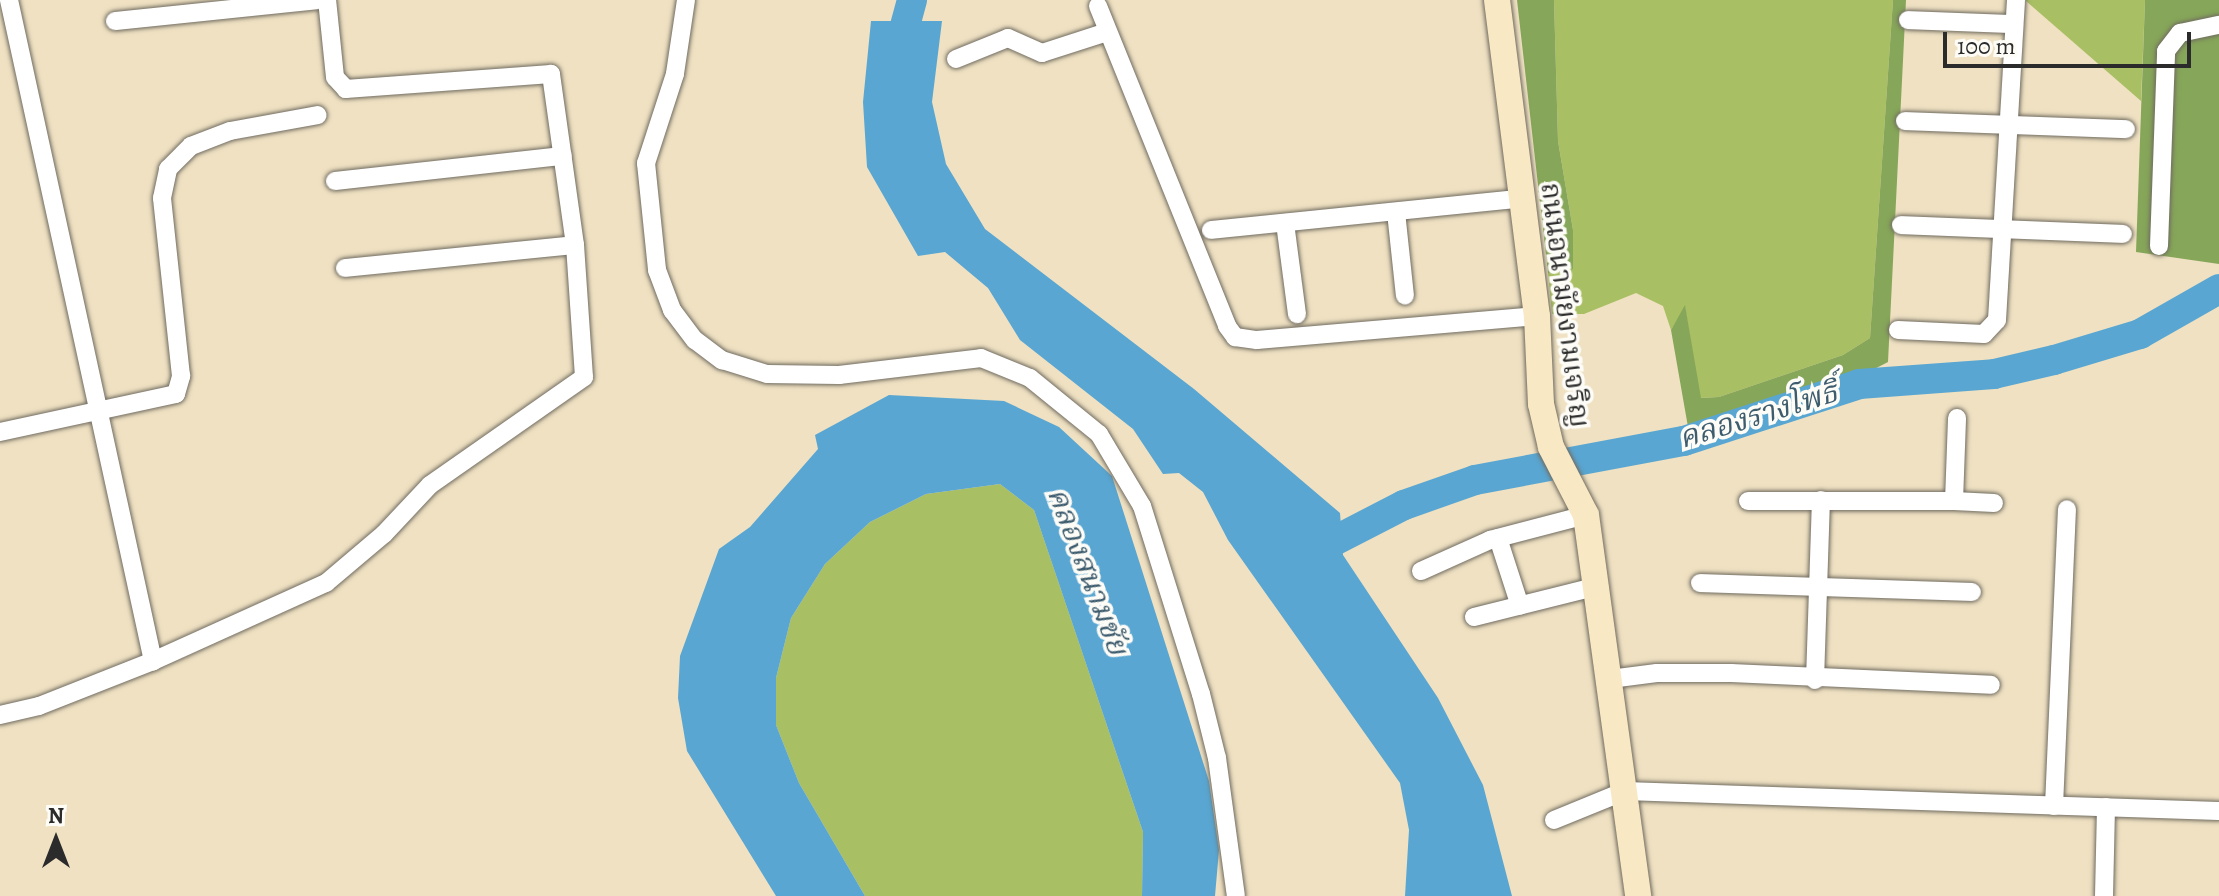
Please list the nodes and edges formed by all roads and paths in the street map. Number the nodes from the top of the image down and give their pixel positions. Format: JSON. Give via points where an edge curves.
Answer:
{"nodes":[{"id":1,"x":9,"y":0,"type":"edge"},
{"id":2,"x":317,"y":0,"type":"edge"},
{"id":3,"x":327,"y":0,"type":"edge"},
{"id":4,"x":686,"y":0,"type":"edge"},
{"id":5,"x":1497,"y":0,"type":"edge"},
{"id":6,"x":2016,"y":0,"type":"edge"},
{"id":7,"x":1098,"y":6,"type":"dead end"},
{"id":8,"x":1908,"y":20,"type":"dead end"},
{"id":9,"x":115,"y":21,"type":"dead end"},
{"id":10,"x":2014,"y":24,"type":"junction"},
{"id":11,"x":2219,"y":25,"type":"edge"},
{"id":12,"x":1107,"y":32,"type":"junction"},
{"id":13,"x":956,"y":59,"type":"dead end"},
{"id":14,"x":318,"y":115,"type":"dead end"},
{"id":15,"x":1905,"y":121,"type":"dead end"},
{"id":16,"x":2007,"y":125,"type":"junction"},
{"id":17,"x":2126,"y":129,"type":"dead end"},
{"id":18,"x":563,"y":156,"type":"junction"},
{"id":19,"x":335,"y":181,"type":"dead end"},
{"id":20,"x":1518,"y":199,"type":"junction"},
{"id":21,"x":1396,"y":212,"type":"junction"},
{"id":22,"x":1285,"y":223,"type":"junction"},
{"id":23,"x":1901,"y":225,"type":"dead end"},
{"id":24,"x":1211,"y":230,"type":"dead end"},
{"id":25,"x":2001,"y":230,"type":"junction"},
{"id":26,"x":2123,"y":234,"type":"dead end"},
{"id":27,"x":575,"y":245,"type":"junction"},
{"id":28,"x":2159,"y":246,"type":"dead end"},
{"id":29,"x":345,"y":268,"type":"dead end"},
{"id":30,"x":1405,"y":296,"type":"dead end"},
{"id":31,"x":1297,"y":314,"type":"dead end"},
{"id":32,"x":1537,"y":316,"type":"junction"},
{"id":33,"x":1898,"y":330,"type":"dead end"},
{"id":34,"x":100,"y":414,"type":"junction"},
{"id":35,"x":1957,"y":418,"type":"dead end"},
{"id":36,"x":0,"y":432,"type":"edge"},
{"id":37,"x":1821,"y":500,"type":"junction"},
{"id":38,"x":1748,"y":501,"type":"dead end"},
{"id":39,"x":1954,"y":501,"type":"junction"},
{"id":40,"x":1994,"y":503,"type":"dead end"},
{"id":41,"x":2067,"y":509,"type":"dead end"},
{"id":42,"x":1586,"y":515,"type":"junction"},
{"id":43,"x":1498,"y":538,"type":"junction"},
{"id":44,"x":1421,"y":571,"type":"dead end"},
{"id":45,"x":1700,"y":583,"type":"dead end"},
{"id":46,"x":1598,"y":586,"type":"junction"},
{"id":47,"x":1820,"y":587,"type":"junction"},
{"id":48,"x":1972,"y":592,"type":"dead end"},
{"id":49,"x":1520,"y":606,"type":"junction"},
{"id":50,"x":1474,"y":617,"type":"dead end"},
{"id":51,"x":153,"y":661,"type":"junction"},
{"id":52,"x":1610,"y":679,"type":"junction"},
{"id":53,"x":1815,"y":680,"type":"junction"},
{"id":54,"x":1991,"y":685,"type":"dead end"},
{"id":55,"x":0,"y":715,"type":"edge"},
{"id":56,"x":1625,"y":791,"type":"junction"},
{"id":57,"x":2054,"y":806,"type":"junction"},
{"id":58,"x":2106,"y":807,"type":"junction"},
{"id":59,"x":2219,"y":811,"type":"edge"},
{"id":60,"x":1554,"y":820,"type":"dead end"},
{"id":61,"x":1236,"y":896,"type":"edge"},
{"id":62,"x":1638,"y":896,"type":"edge"},
{"id":63,"x":2104,"y":896,"type":"edge"}],
"edges":[{"from":1,"to":34,"type":"street"},
{"from":2,"to":9,"type":"street"},
{"from":3,"to":18,"type":"street","via":[[338,85],[346,89],[549,72]]},
{"from":4,"to":61,"type":"street","via":[[675,74],[646,163],[657,270],[672,310],[695,340],[722,360],[767,374],[839,375],[981,358],[1030,378],[1099,434],[1142,506],[1201,694],[1217,758]]},
{"from":5,"to":20,"type":"street","name":"ถนนอนามัยงามเจริญ"},
{"from":6,"to":10,"type":"street"},
{"from":7,"to":12,"type":"street"},
{"from":8,"to":10,"type":"street"},
{"from":10,"to":16,"type":"street"},
{"from":11,"to":28,"type":"street","via":[[2180,33],[2166,51]]},
{"from":12,"to":13,"type":"street","via":[[1042,53],[1008,38]]},
{"from":12,"to":32,"type":"street","via":[[1235,337],[1257,340]]},
{"from":14,"to":34,"type":"street","via":[[230,131],[191,146],[173,161],[162,198],[180,389],[174,396]]},
{"from":15,"to":16,"type":"street"},
{"from":16,"to":17,"type":"street"},
{"from":16,"to":25,"type":"street"},
{"from":18,"to":19,"type":"street"},
{"from":18,"to":27,"type":"street"},
{"from":20,"to":21,"type":"street"},
{"from":20,"to":32,"type":"street","name":"ถนนอนามัยงามเจริญ"},
{"from":21,"to":22,"type":"street"},
{"from":21,"to":30,"type":"street"},
{"from":22,"to":24,"type":"street"},
{"from":22,"to":31,"type":"street"},
{"from":23,"to":25,"type":"street"},
{"from":25,"to":26,"type":"street"},
{"from":25,"to":33,"type":"street","via":[[1993,330]]},
{"from":27,"to":29,"type":"street"},
{"from":27,"to":51,"type":"street","via":[[585,373],[581,381],[430,485],[384,534],[326,583]]},
{"from":32,"to":42,"type":"street","name":"ถนนอนามัยงามเจริญ","via":[[1540,395],[1551,447]]},
{"from":34,"to":36,"type":"street"},
{"from":34,"to":51,"type":"street"},
{"from":35,"to":39,"type":"street"},
{"from":37,"to":38,"type":"street"},
{"from":37,"to":39,"type":"street"},
{"from":37,"to":47,"type":"street"},
{"from":39,"to":40,"type":"street"},
{"from":41,"to":57,"type":"street"},
{"from":42,"to":43,"type":"street"},
{"from":42,"to":46,"type":"street","name":"ถนนอนามัยงามเจริญ"},
{"from":43,"to":44,"type":"street"},
{"from":43,"to":49,"type":"street"},
{"from":45,"to":47,"type":"street"},
{"from":46,"to":49,"type":"street"},
{"from":46,"to":52,"type":"street","name":"ถนนอนามัยงามเจริญ"},
{"from":47,"to":48,"type":"street"},
{"from":47,"to":53,"type":"street"},
{"from":49,"to":50,"type":"street"},
{"from":51,"to":55,"type":"street","via":[[39,706]]},
{"from":52,"to":53,"type":"street","via":[[1657,673]]},
{"from":52,"to":56,"type":"street","name":"ถนนอนามัยงามเจริญ"},
{"from":53,"to":54,"type":"street"},
{"from":56,"to":57,"type":"street"},
{"from":56,"to":60,"type":"street"},
{"from":56,"to":62,"type":"street","name":"ถนนอนามัยงามเจริญ"},
{"from":57,"to":58,"type":"street"},
{"from":58,"to":59,"type":"street"},
{"from":58,"to":63,"type":"street"}]}
